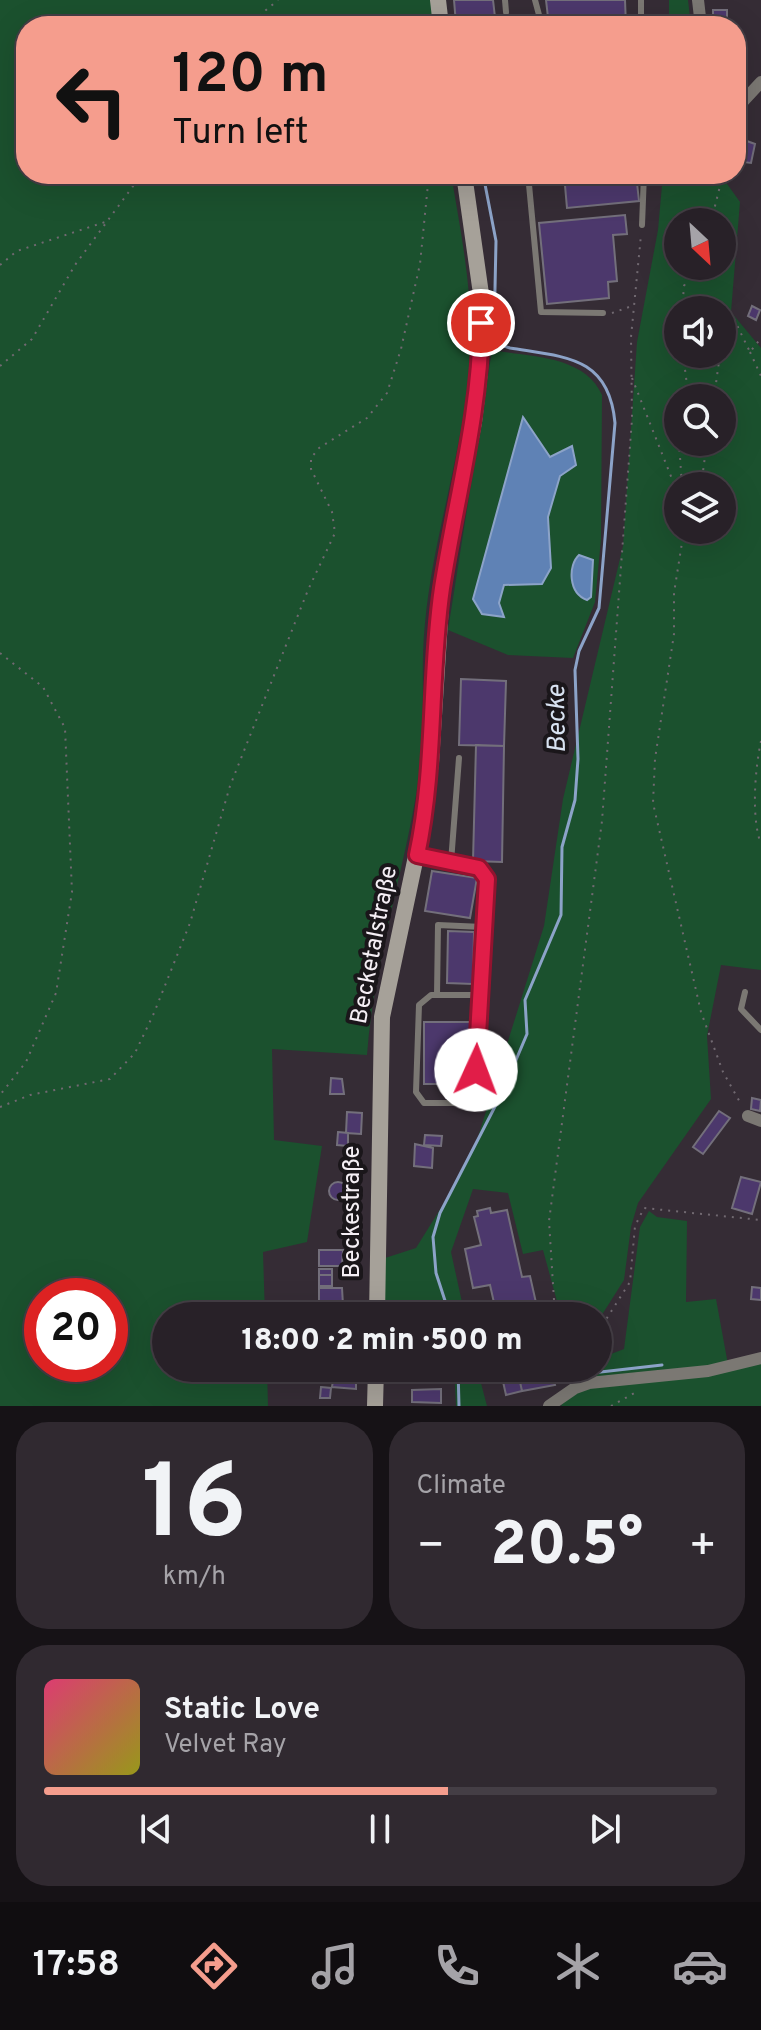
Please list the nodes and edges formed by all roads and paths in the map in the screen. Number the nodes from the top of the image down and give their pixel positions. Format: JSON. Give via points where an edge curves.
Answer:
{"nodes":[{"id":1,"x":278,"y":0,"type":"edge"},
{"id":2,"x":505,"y":0,"type":"edge"},
{"id":3,"x":506,"y":12,"type":"dead end"},
{"id":4,"x":259,"y":16,"type":"edge"},
{"id":5,"x":761,"y":82,"type":"edge"},
{"id":6,"x":746,"y":98,"type":"edge"},
{"id":7,"x":134,"y":184,"type":"edge"},
{"id":8,"x":428,"y":184,"type":"edge"},
{"id":9,"x":465,"y":184,"type":"edge"},
{"id":10,"x":529,"y":184,"type":"edge"},
{"id":11,"x":644,"y":184,"type":"edge"},
{"id":12,"x":720,"y":184,"type":"edge"},
{"id":13,"x":714,"y":208,"type":"edge"},
{"id":14,"x":106,"y":222,"type":"junction"},
{"id":15,"x":642,"y":225,"type":"joint"},
{"id":16,"x":0,"y":265,"type":"edge"},
{"id":17,"x":633,"y":306,"type":"junction"},
{"id":18,"x":603,"y":313,"type":"joint"},
{"id":19,"x":736,"y":323,"type":"edge"},
{"id":20,"x":761,"y":338,"type":"edge"},
{"id":21,"x":750,"y":352,"type":"junction"},
{"id":22,"x":0,"y":366,"type":"edge"},
{"id":23,"x":761,"y":376,"type":"edge"},
{"id":24,"x":631,"y":377,"type":"junction"},
{"id":25,"x":669,"y":472,"type":"edge"},
{"id":26,"x":682,"y":544,"type":"edge"},
{"id":27,"x":0,"y":653,"type":"edge"},
{"id":28,"x":761,"y":741,"type":"edge"},
{"id":29,"x":459,"y":758,"type":"dead end"},
{"id":30,"x":761,"y":844,"type":"edge"},
{"id":31,"x":417,"y":855,"type":"junction"},
{"id":32,"x":451,"y":862,"type":"junction"},
{"id":33,"x":483,"y":927,"type":"junction"},
{"id":34,"x":745,"y":992,"type":"dead end"},
{"id":35,"x":437,"y":995,"type":"junction"},
{"id":36,"x":478,"y":995,"type":"junction"},
{"id":37,"x":761,"y":1030,"type":"edge"},
{"id":38,"x":0,"y":1095,"type":"edge"},
{"id":39,"x":0,"y":1107,"type":"edge"},
{"id":40,"x":378,"y":1108,"type":"joint"},
{"id":41,"x":748,"y":1116,"type":"joint"},
{"id":42,"x":761,"y":1121,"type":"edge"},
{"id":43,"x":761,"y":1220,"type":"edge"},
{"id":44,"x":377,"y":1302,"type":"edge"},
{"id":45,"x":554,"y":1302,"type":"edge"},
{"id":46,"x":612,"y":1310,"type":"edge"},
{"id":47,"x":761,"y":1358,"type":"edge"},
{"id":48,"x":654,"y":1377,"type":"junction"},
{"id":49,"x":376,"y":1382,"type":"edge"},
{"id":50,"x":375,"y":1406,"type":"edge"},
{"id":51,"x":549,"y":1406,"type":"edge"},
{"id":52,"x":611,"y":1406,"type":"edge"}],
"edges":[{"from":1,"to":4,"type":"path"},
{"from":2,"to":3,"type":"lane"},
{"from":5,"to":6,"type":"street"},
{"from":7,"to":14,"type":"path"},
{"from":8,"to":39,"type":"path","via":[[420,264],[387,393],[367,418],[311,458],[335,533],[230,786],[190,923],[154,1013],[135,1053],[110,1079],[30,1095]]},
{"from":9,"to":31,"type":"main road","name":"Becketalstraße","via":[[482,301],[480,371],[442,589],[431,763]]},
{"from":10,"to":18,"type":"lane","via":[[541,312]]},
{"from":11,"to":15,"type":"lane"},
{"from":12,"to":13,"type":"path"},
{"from":14,"to":16,"type":"path","via":[[17,251]]},
{"from":14,"to":22,"type":"path","via":[[46,319]]},
{"from":15,"to":17,"type":"path"},
{"from":17,"to":18,"type":"path"},
{"from":17,"to":24,"type":"path"},
{"from":19,"to":21,"type":"path"},
{"from":20,"to":21,"type":"path"},
{"from":21,"to":23,"type":"path"},
{"from":24,"to":25,"type":"path"},
{"from":24,"to":45,"type":"path","via":[[602,821],[549,1221]]},
{"from":26,"to":41,"type":"path","via":[[655,759],[656,824],[701,1012],[723,1072]]},
{"from":27,"to":38,"type":"path","via":[[43,687],[65,728],[72,892],[56,993],[26,1062]]},
{"from":28,"to":30,"type":"path","via":[[755,768]]},
{"from":29,"to":32,"type":"lane"},
{"from":31,"to":32,"type":"lane"},
{"from":31,"to":40,"type":"main road","name":"Becketalstraße","via":[[382,1017]]},
{"from":32,"to":33,"type":"lane","via":[[479,868],[487,879]]},
{"from":33,"to":35,"type":"lane","via":[[438,925]]},
{"from":33,"to":36,"type":"lane"},
{"from":34,"to":37,"type":"lane","via":[[741,1009]]},
{"from":35,"to":36,"type":"lane"},
{"from":35,"to":36,"type":"lane","via":[[419,1005],[416,1092],[424,1103],[465,1103],[475,1095]]},
{"from":40,"to":44,"type":"main road","name":"Beckestraße"},
{"from":41,"to":42,"type":"street"},
{"from":43,"to":46,"type":"path","via":[[644,1208],[635,1226],[630,1282]]},
{"from":47,"to":48,"type":"street"},
{"from":48,"to":51,"type":"street","via":[[575,1388]]},
{"from":48,"to":52,"type":"path"},
{"from":49,"to":50,"type":"main road"}]}
